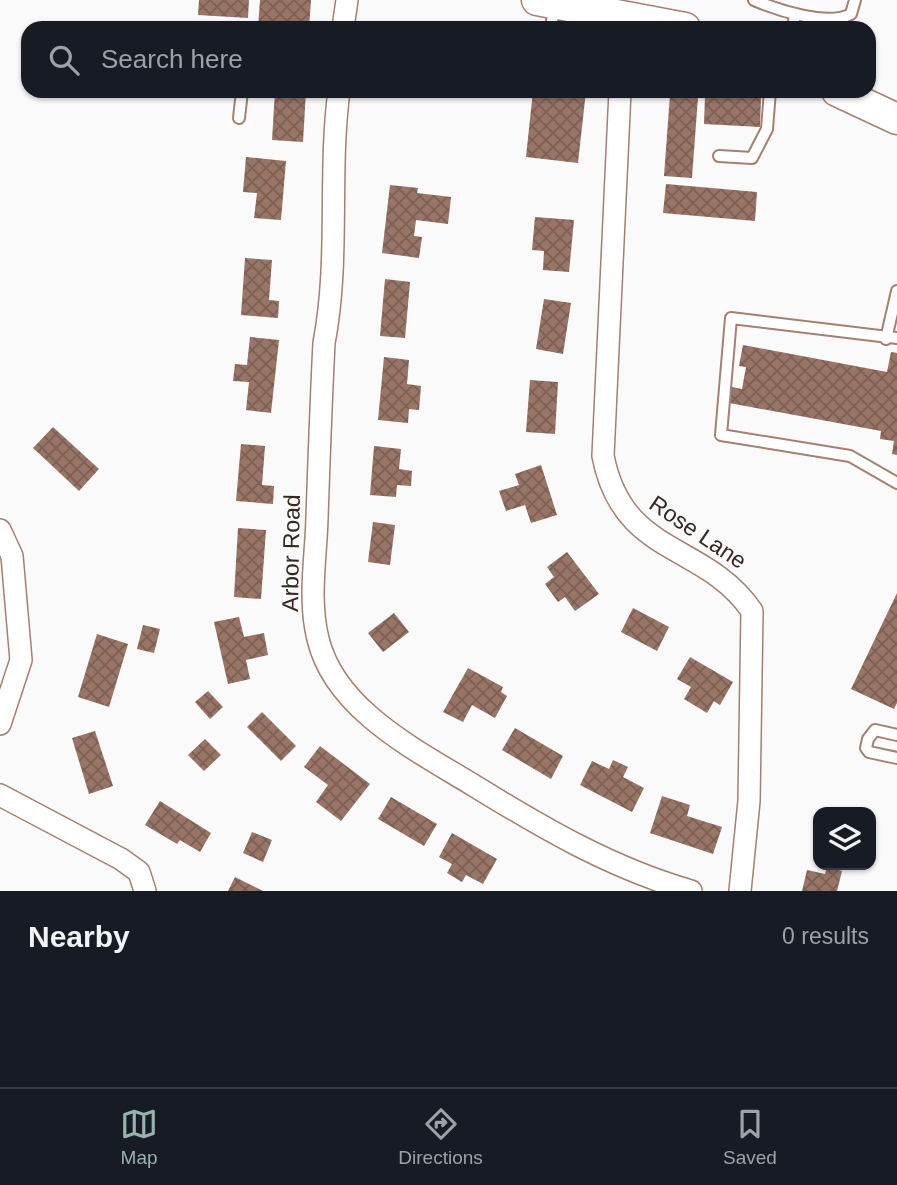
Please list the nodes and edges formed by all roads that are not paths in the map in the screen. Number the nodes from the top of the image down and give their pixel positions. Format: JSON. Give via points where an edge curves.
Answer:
{"nodes":[{"id":1,"x":347,"y":0,"type":"edge"},
{"id":2,"x":754,"y":0,"type":"edge"},
{"id":3,"x":855,"y":0,"type":"edge"},
{"id":4,"x":548,"y":10,"type":"edge"},
{"id":5,"x":795,"y":14,"type":"junction"},
{"id":6,"x":345,"y":21,"type":"edge"},
{"id":7,"x":614,"y":21,"type":"edge"},
{"id":8,"x":794,"y":21,"type":"edge"},
{"id":9,"x":241,"y":98,"type":"edge"},
{"id":10,"x":338,"y":98,"type":"edge"},
{"id":11,"x":620,"y":98,"type":"edge"},
{"id":12,"x":769,"y":98,"type":"edge"},
{"id":13,"x":852,"y":98,"type":"edge"},
{"id":14,"x":239,"y":118,"type":"dead end"},
{"id":15,"x":897,"y":119,"type":"edge"},
{"id":16,"x":719,"y":156,"type":"dead end"},
{"id":17,"x":897,"y":291,"type":"edge"},
{"id":18,"x":892,"y":338,"type":"edge"},
{"id":19,"x":897,"y":483,"type":"edge"},
{"id":20,"x":0,"y":530,"type":"edge"},
{"id":21,"x":0,"y":724,"type":"edge"},
{"id":22,"x":897,"y":735,"type":"edge"},
{"id":23,"x":897,"y":758,"type":"edge"},
{"id":24,"x":0,"y":795,"type":"edge"},
{"id":25,"x":145,"y":891,"type":"edge"},
{"id":26,"x":691,"y":891,"type":"edge"},
{"id":27,"x":740,"y":891,"type":"edge"}],
"edges":[{"from":1,"to":6,"type":"street"},
{"from":2,"to":5,"type":"lane"},
{"from":3,"to":5,"type":"lane","via":[[851,14],[843,19]]},
{"from":4,"to":7,"type":"main road"},
{"from":5,"to":8,"type":"lane"},
{"from":9,"to":14,"type":"lane"},
{"from":10,"to":26,"type":"street","name":"Arbor Road","via":[[312,573],[318,639],[325,659],[349,695],[422,753],[581,849]]},
{"from":11,"to":27,"type":"street","name":"Rose Lane","via":[[603,456],[607,479],[629,518],[663,546],[723,578],[740,592],[752,611],[749,801]]},
{"from":12,"to":16,"type":"lane","via":[[767,129],[752,158]]},
{"from":13,"to":15,"type":"main road"},
{"from":17,"to":18,"type":"lane"},
{"from":18,"to":19,"type":"lane","via":[[731,318],[721,435],[850,456]]},
{"from":20,"to":21,"type":"street","via":[[12,556],[20,660]]},
{"from":22,"to":23,"type":"lane","via":[[875,730],[866,748]]},
{"from":24,"to":25,"type":"street","via":[[121,859],[139,872]]}]}
